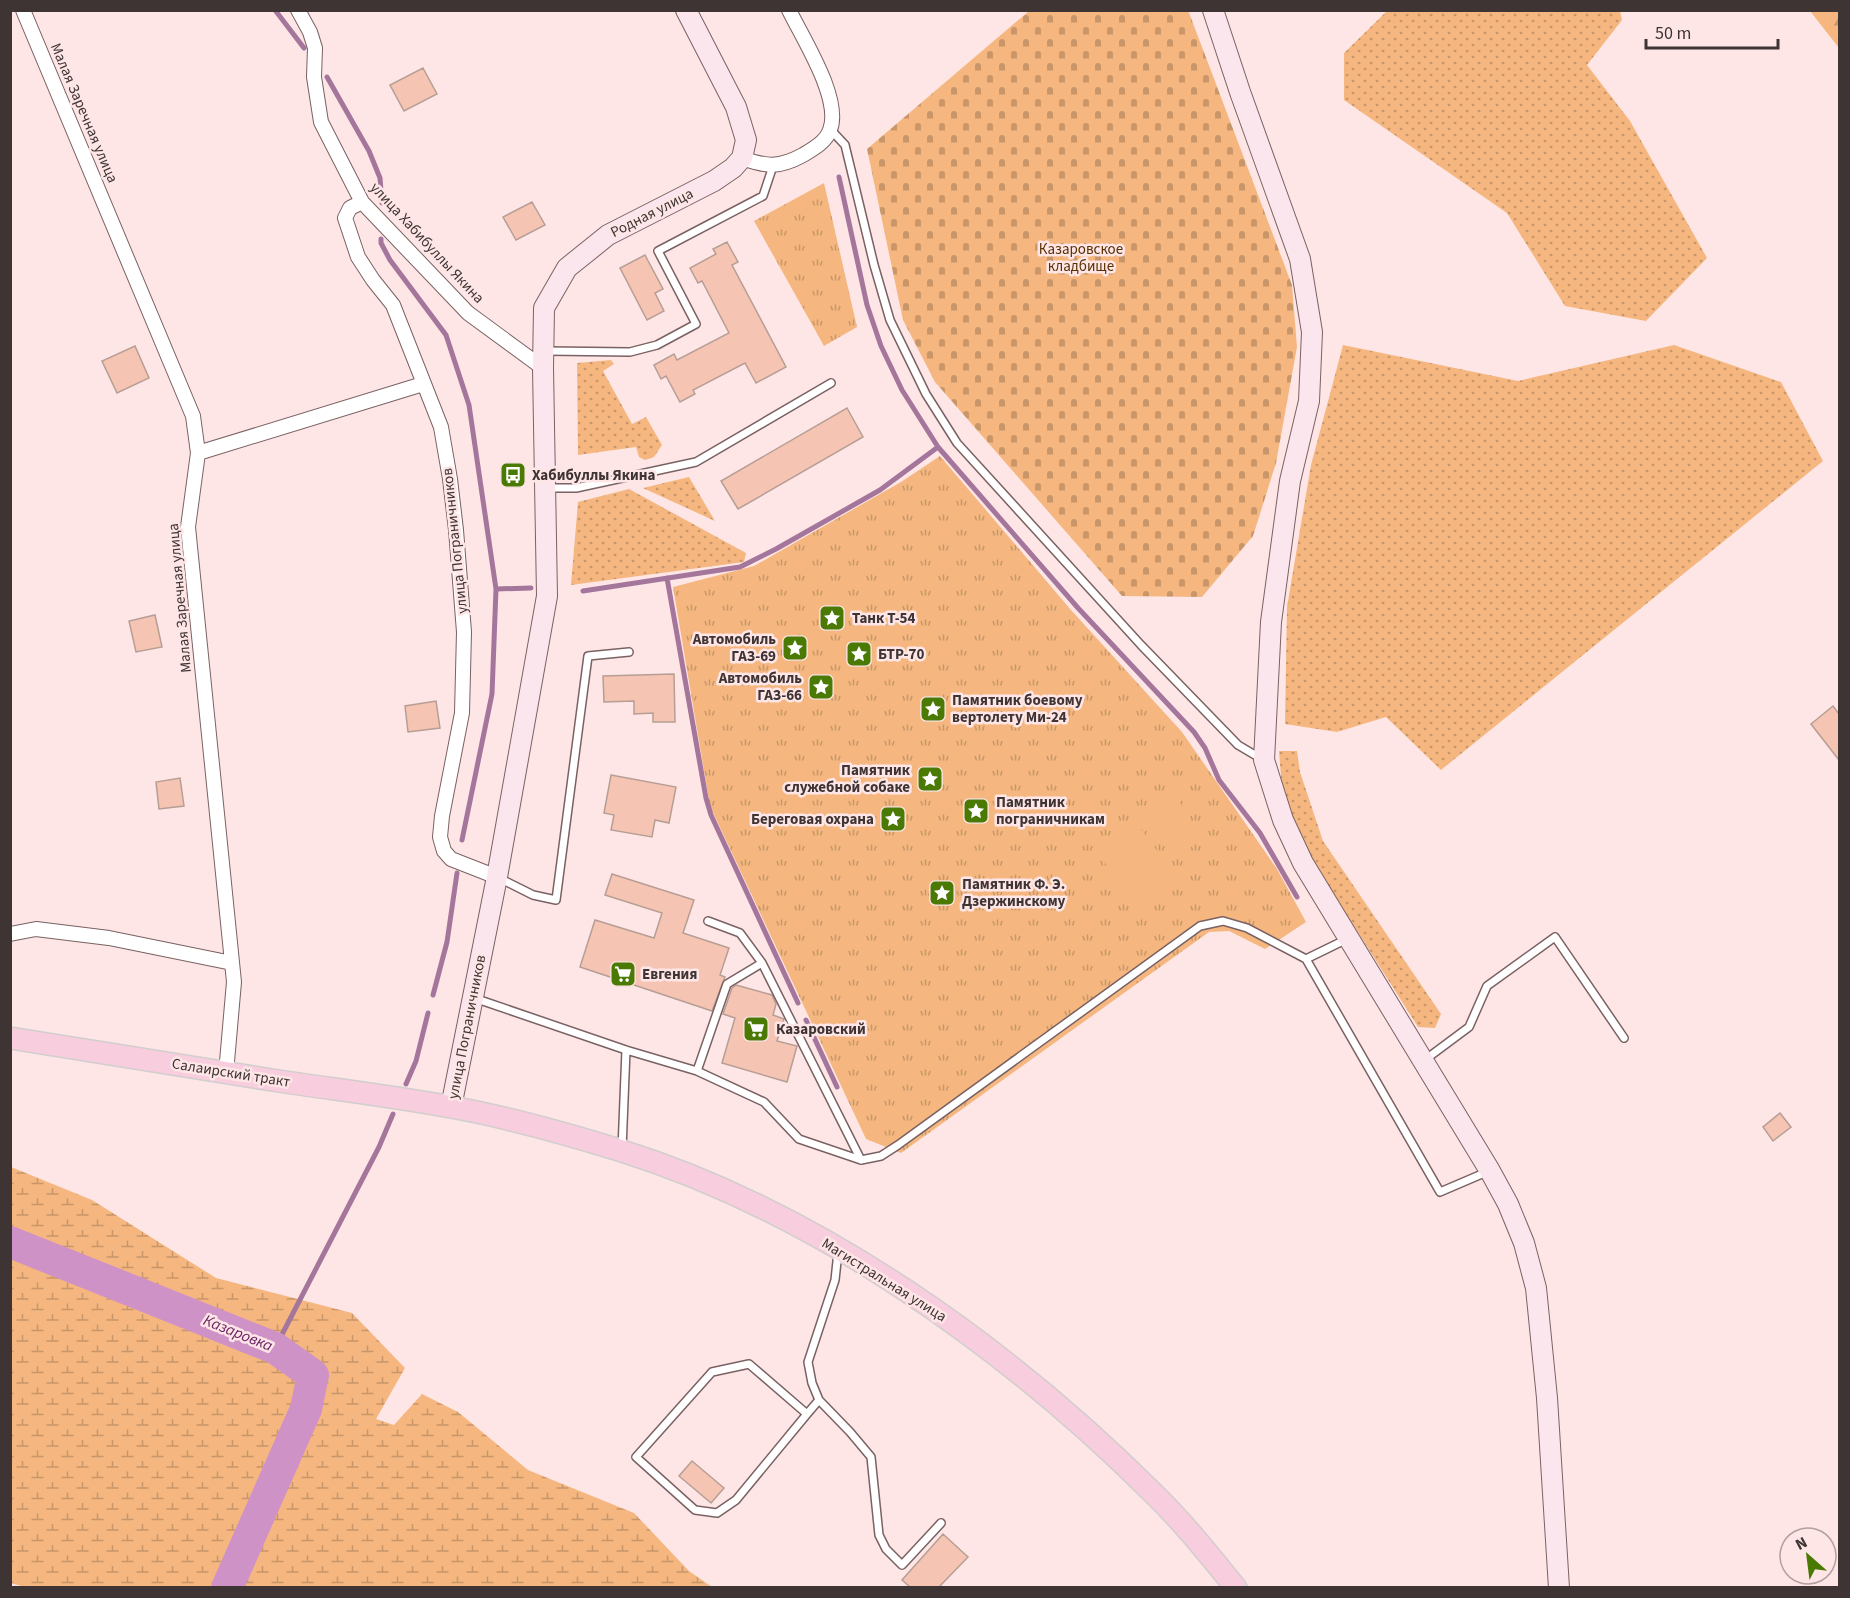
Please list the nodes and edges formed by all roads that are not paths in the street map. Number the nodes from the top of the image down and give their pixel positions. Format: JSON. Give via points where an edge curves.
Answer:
{"nodes":[{"id":1,"x":298,"y":10,"type":"edge"},
{"id":2,"x":686,"y":10,"type":"edge"},
{"id":3,"x":789,"y":10,"type":"edge"},
{"id":4,"x":1213,"y":10,"type":"edge"},
{"id":5,"x":26,"y":12,"type":"edge"},
{"id":6,"x":10,"y":20,"type":"edge"},
{"id":7,"x":831,"y":130,"type":"junction"},
{"id":8,"x":742,"y":158,"type":"junction"},
{"id":9,"x":773,"y":166,"type":"junction"},
{"id":10,"x":362,"y":202,"type":"junction"},
{"id":11,"x":543,"y":359,"type":"junction"},
{"id":12,"x":831,"y":382,"type":"dead end"},
{"id":13,"x":423,"y":384,"type":"junction"},
{"id":14,"x":198,"y":453,"type":"junction"},
{"id":15,"x":545,"y":488,"type":"junction"},
{"id":16,"x":629,"y":652,"type":"dead end"},
{"id":17,"x":1264,"y":760,"type":"junction"},
{"id":18,"x":497,"y":877,"type":"junction"},
{"id":19,"x":708,"y":921,"type":"dead end"},
{"id":20,"x":10,"y":934,"type":"edge"},
{"id":21,"x":1350,"y":938,"type":"junction"},
{"id":22,"x":1306,"y":959,"type":"junction"},
{"id":23,"x":232,"y":963,"type":"junction"},
{"id":24,"x":762,"y":963,"type":"junction"},
{"id":25,"x":472,"y":997,"type":"junction"},
{"id":26,"x":10,"y":1038,"type":"edge"},
{"id":27,"x":1624,"y":1038,"type":"dead end"},
{"id":28,"x":626,"y":1050,"type":"junction"},
{"id":29,"x":1424,"y":1060,"type":"junction"},
{"id":30,"x":697,"y":1071,"type":"junction"},
{"id":31,"x":226,"y":1073,"type":"junction"},
{"id":32,"x":451,"y":1107,"type":"junction"},
{"id":33,"x":622,"y":1151,"type":"junction"},
{"id":34,"x":861,"y":1160,"type":"junction"},
{"id":35,"x":1490,"y":1171,"type":"junction"},
{"id":36,"x":838,"y":1249,"type":"junction"},
{"id":37,"x":819,"y":1400,"type":"junction"},
{"id":38,"x":807,"y":1414,"type":"junction"},
{"id":39,"x":941,"y":1523,"type":"dead end"},
{"id":40,"x":1236,"y":1587,"type":"edge"},
{"id":41,"x":1559,"y":1587,"type":"edge"}],
"edges":[{"from":1,"to":10,"type":"street","name":"улица Хабибуллы Якина","via":[[315,48],[314,77],[321,122]]},
{"from":2,"to":8,"type":"street","via":[[736,106],[746,140]]},
{"from":3,"to":7,"type":"street","via":[[825,83],[832,112]]},
{"from":4,"to":17,"type":"street","via":[[1300,259],[1312,332],[1309,401],[1290,481],[1271,622]]},
{"from":5,"to":6,"type":"street"},
{"from":5,"to":14,"type":"street","name":"Малая Заречная улица","via":[[193,416]]},
{"from":7,"to":9,"type":"street","via":[[815,148],[791,162]]},
{"from":7,"to":17,"type":"lane","via":[[845,145],[890,320],[926,394],[957,443],[1141,645],[1238,745]]},
{"from":8,"to":9,"type":"street"},
{"from":8,"to":11,"type":"street","name":"Родная улица","via":[[714,180],[608,235],[567,268],[544,308]]},
{"from":9,"to":11,"type":"lane","via":[[763,196],[658,251],[696,324],[657,345],[630,352]]},
{"from":10,"to":11,"type":"street","name":"улица Хабибуллы Якина","via":[[468,313]]},
{"from":10,"to":13,"type":"street","name":"улица Пограничников","via":[[350,208],[345,218],[349,231],[358,257],[393,305]]},
{"from":11,"to":15,"type":"street","name":"улица Пограничников"},
{"from":12,"to":15,"type":"lane","via":[[696,462],[576,488]]},
{"from":13,"to":14,"type":"street"},
{"from":13,"to":18,"type":"street","name":"улица Пограничников","via":[[441,427],[450,478],[464,632],[462,713],[440,837],[444,851],[452,859]]},
{"from":14,"to":23,"type":"street","name":"Малая Заречная улица","via":[[188,527]]},
{"from":15,"to":18,"type":"street","name":"улица Пограничников","via":[[547,596]]},
{"from":16,"to":18,"type":"lane","name":"улица Пограничников","via":[[588,656],[556,900],[533,895]]},
{"from":17,"to":21,"type":"street","via":[[1283,820],[1303,862]]},
{"from":18,"to":25,"type":"street","name":"улица Пограничников"},
{"from":19,"to":24,"type":"lane","via":[[740,933]]},
{"from":20,"to":23,"type":"street","via":[[36,929],[109,938]]},
{"from":21,"to":22,"type":"lane"},
{"from":21,"to":29,"type":"street"},
{"from":22,"to":34,"type":"lane","via":[[1247,928],[1223,921],[1200,926],[898,1145],[881,1156]]},
{"from":22,"to":35,"type":"lane","via":[[1440,1192]]},
{"from":23,"to":31,"type":"street","name":"Малая Заречная улица","via":[[234,982]]},
{"from":24,"to":30,"type":"lane","via":[[726,984]]},
{"from":24,"to":34,"type":"lane"},
{"from":25,"to":28,"type":"lane"},
{"from":25,"to":32,"type":"street","name":"улица Пограничников"},
{"from":26,"to":31,"type":"main road","name":"Салаирский тракт"},
{"from":27,"to":29,"type":"lane","via":[[1555,937],[1487,986],[1469,1027]]},
{"from":28,"to":30,"type":"lane"},
{"from":28,"to":33,"type":"lane"},
{"from":29,"to":35,"type":"street"},
{"from":30,"to":34,"type":"lane","via":[[764,1102],[799,1138]]},
{"from":31,"to":32,"type":"main road","name":"Салаирский тракт"},
{"from":32,"to":33,"type":"main road","name":"Магистральная улица"},
{"from":33,"to":36,"type":"main road","name":"Магистральная улица","via":[[704,1181]]},
{"from":35,"to":41,"type":"street","via":[[1524,1243],[1536,1288]]},
{"from":36,"to":37,"type":"lane","via":[[835,1280],[808,1362]]},
{"from":36,"to":40,"type":"main road","name":"Магистральная улица","via":[[907,1291],[1037,1388],[1156,1496]]},
{"from":37,"to":38,"type":"lane"},
{"from":37,"to":39,"type":"lane","via":[[871,1457],[879,1535],[886,1549],[902,1565]]},
{"from":38,"to":38,"type":"lane","via":[[736,1500],[717,1512],[695,1510],[636,1457],[712,1372],[749,1364]]}]}
